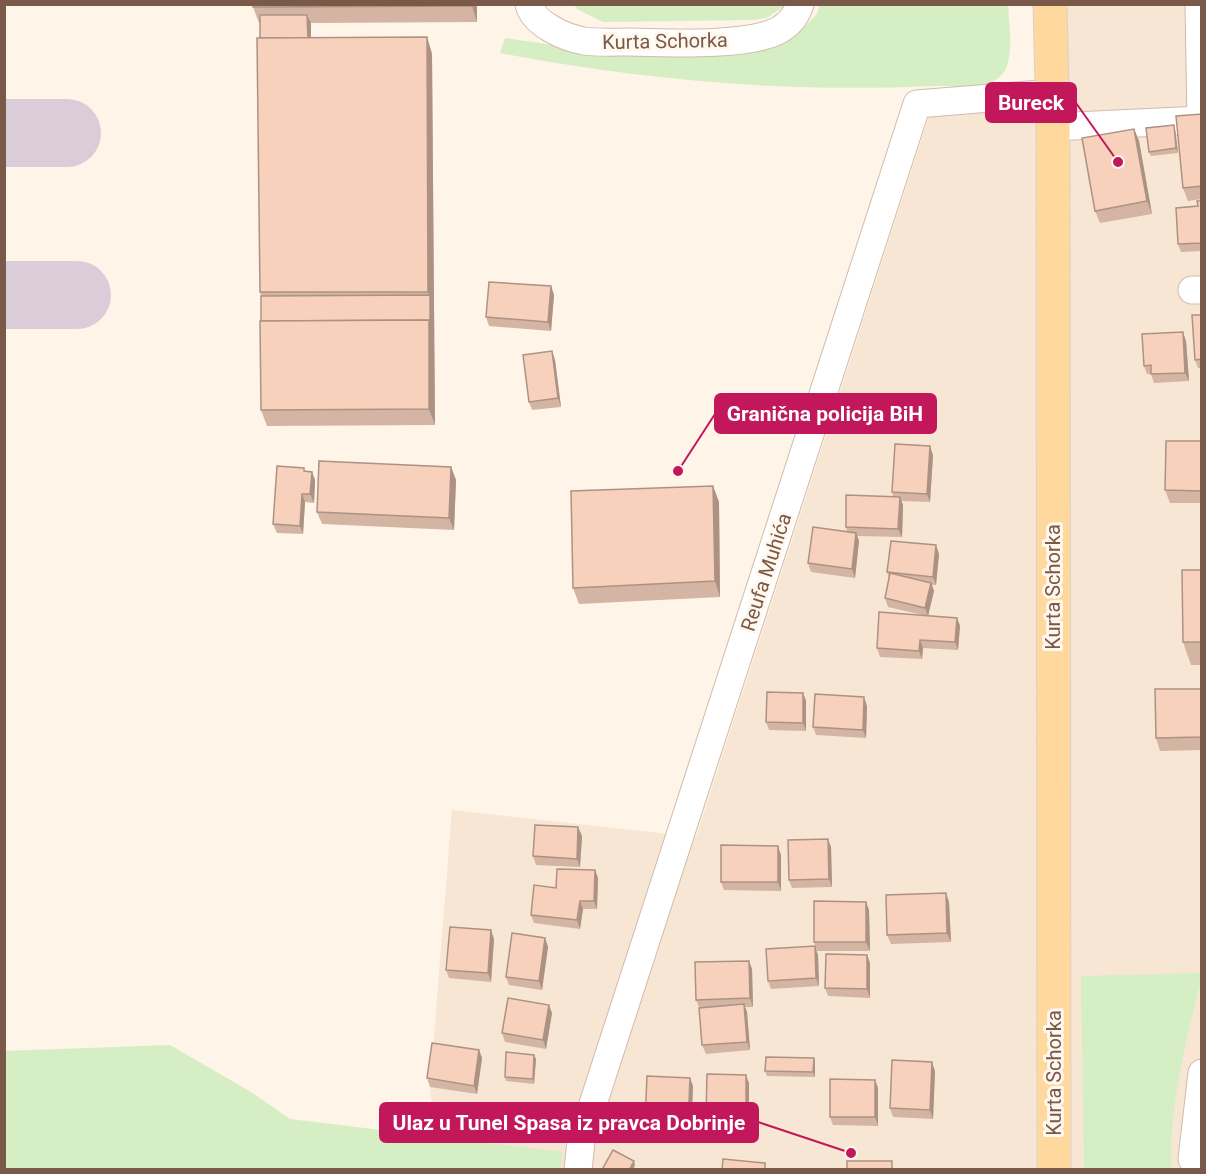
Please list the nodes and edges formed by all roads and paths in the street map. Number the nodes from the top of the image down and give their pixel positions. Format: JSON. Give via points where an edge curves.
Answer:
{"nodes":[{"id":1,"x":800,"y":4,"type":"edge"},
{"id":2,"x":1050,"y":4,"type":"edge"},
{"id":3,"x":1199,"y":4,"type":"edge"},
{"id":4,"x":529,"y":7,"type":"edge"},
{"id":5,"x":1052,"y":93,"type":"junction"},
{"id":6,"x":1201,"y":120,"type":"edge"},
{"id":7,"x":1053,"y":127,"type":"junction"},
{"id":8,"x":1202,"y":1073,"type":"edge"},
{"id":9,"x":1192,"y":1159,"type":"dead end"},
{"id":10,"x":578,"y":1170,"type":"edge"},
{"id":11,"x":1054,"y":1170,"type":"edge"}],
"edges":[{"from":1,"to":4,"type":"street","name":"Kurta Schorka","via":[[796,17],[780,30],[747,39],[687,43],[584,41],[546,26]]},
{"from":2,"to":5,"type":"main road","name":"Kurta Schorka"},
{"from":3,"to":6,"type":"street"},
{"from":5,"to":7,"type":"main road","name":"Kurta Schorka"},
{"from":5,"to":10,"type":"street","name":"Reufa Muhića","via":[[917,104],[581,1141]]},
{"from":6,"to":7,"type":"street"},
{"from":7,"to":11,"type":"main road","name":"Kurta Schorka"},
{"from":8,"to":9,"type":"street"}]}
